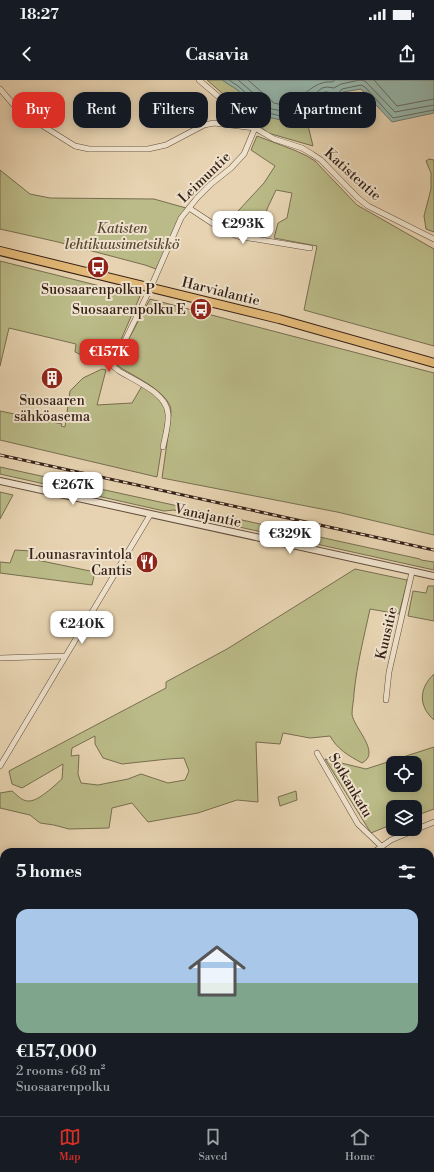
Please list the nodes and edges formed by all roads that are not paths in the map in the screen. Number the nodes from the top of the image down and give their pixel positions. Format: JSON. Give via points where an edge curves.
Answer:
{"nodes":[{"id":1,"x":199,"y":80,"type":"edge"},
{"id":2,"x":0,"y":90,"type":"edge"},
{"id":3,"x":216,"y":95,"type":"edge"},
{"id":4,"x":216,"y":123,"type":"edge"},
{"id":5,"x":255,"y":128,"type":"joint"},
{"id":6,"x":188,"y":208,"type":"junction"},
{"id":7,"x":434,"y":239,"type":"edge"},
{"id":8,"x":310,"y":248,"type":"dead end"},
{"id":9,"x":0,"y":251,"type":"edge"},
{"id":10,"x":150,"y":287,"type":"junction"},
{"id":11,"x":434,"y":363,"type":"edge"},
{"id":12,"x":164,"y":448,"type":"dead end"},
{"id":13,"x":0,"y":481,"type":"edge"},
{"id":14,"x":150,"y":515,"type":"junction"},
{"id":15,"x":412,"y":572,"type":"junction"},
{"id":16,"x":434,"y":576,"type":"edge"},
{"id":17,"x":65,"y":656,"type":"junction"},
{"id":18,"x":0,"y":658,"type":"edge"},
{"id":19,"x":386,"y":700,"type":"dead end"},
{"id":20,"x":317,"y":753,"type":"dead end"},
{"id":21,"x":0,"y":766,"type":"edge"},
{"id":22,"x":434,"y":822,"type":"edge"},
{"id":23,"x":381,"y":846,"type":"junction"},
{"id":24,"x":379,"y":848,"type":"edge"}],
"edges":[{"from":1,"to":3,"type":"street","name":"Katistentie"},
{"from":2,"to":4,"type":"street","name":"Katistentie","via":[[30,119],[75,146],[89,149],[148,149],[166,145],[204,125]]},
{"from":5,"to":6,"type":"street","name":"Leimuntie","via":[[246,150],[238,161]]},
{"from":5,"to":7,"type":"street","name":"Katistentie","via":[[274,139],[312,154],[368,206]]},
{"from":6,"to":8,"type":"street","via":[[237,236]]},
{"from":6,"to":10,"type":"street","name":"Leimuntie"},
{"from":9,"to":10,"type":"highway","name":"Harvialantie"},
{"from":10,"to":11,"type":"highway","name":"Harvialantie","via":[[280,319]]},
{"from":10,"to":12,"type":"street","name":"Leimuntie","via":[[113,364],[119,371],[152,390],[167,406],[169,414]]},
{"from":13,"to":14,"type":"street","name":"Vanajantie"},
{"from":14,"to":15,"type":"street","name":"Vanajantie"},
{"from":14,"to":17,"type":"street"},
{"from":15,"to":16,"type":"street","name":"Vanajantie"},
{"from":15,"to":19,"type":"street","name":"Kuusitie","via":[[389,672]]},
{"from":17,"to":18,"type":"street"},
{"from":17,"to":21,"type":"street"},
{"from":20,"to":23,"type":"street","name":"Sotkankatu","via":[[358,824]]},
{"from":22,"to":23,"type":"street"},
{"from":23,"to":24,"type":"street"}]}
